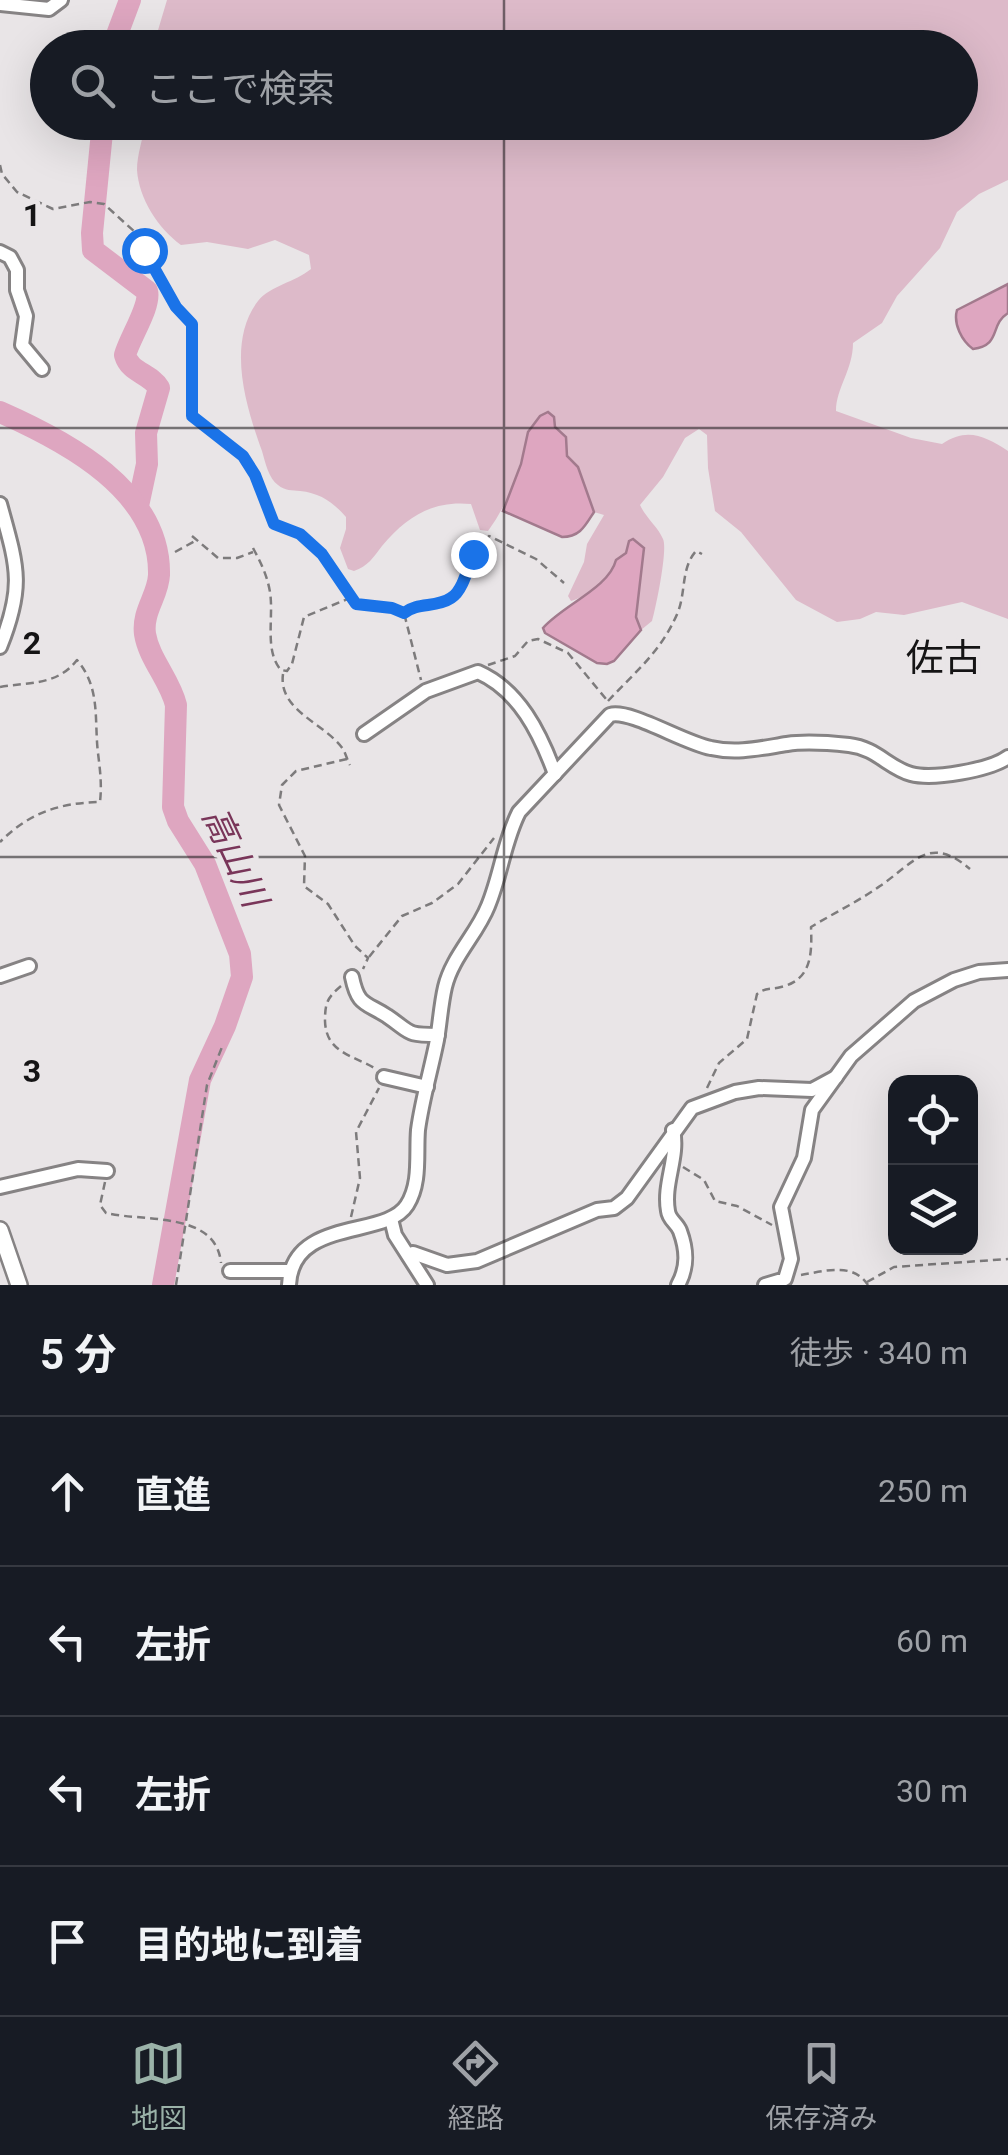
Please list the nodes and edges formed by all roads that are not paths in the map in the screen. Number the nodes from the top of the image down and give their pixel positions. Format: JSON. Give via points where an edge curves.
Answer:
{"nodes":[{"id":1,"x":61,"y":0,"type":"edge"},
{"id":2,"x":0,"y":4,"type":"edge"},
{"id":3,"x":0,"y":252,"type":"edge"},
{"id":4,"x":42,"y":368,"type":"dead end"},
{"id":5,"x":0,"y":504,"type":"edge"},
{"id":6,"x":15,"y":604,"type":"junction"},
{"id":7,"x":0,"y":606,"type":"edge"},
{"id":8,"x":0,"y":647,"type":"edge"},
{"id":9,"x":364,"y":734,"type":"dead end"},
{"id":10,"x":1008,"y":758,"type":"edge"},
{"id":11,"x":555,"y":774,"type":"junction"},
{"id":12,"x":29,"y":966,"type":"dead end"},
{"id":13,"x":1008,"y":970,"type":"edge"},
{"id":14,"x":0,"y":976,"type":"edge"},
{"id":15,"x":352,"y":977,"type":"road end"},
{"id":16,"x":438,"y":1035,"type":"junction"},
{"id":17,"x":836,"y":1076,"type":"junction"},
{"id":18,"x":384,"y":1077,"type":"road end"},
{"id":19,"x":426,"y":1087,"type":"junction"},
{"id":20,"x":673,"y":1130,"type":"junction"},
{"id":21,"x":107,"y":1171,"type":"road end"},
{"id":22,"x":0,"y":1186,"type":"edge"},
{"id":23,"x":392,"y":1219,"type":"junction"},
{"id":24,"x":0,"y":1230,"type":"edge"},
{"id":25,"x":408,"y":1256,"type":"junction"},
{"id":26,"x":230,"y":1272,"type":"road end"},
{"id":27,"x":290,"y":1278,"type":"edge"},
{"id":28,"x":12,"y":1283,"type":"edge"},
{"id":29,"x":428,"y":1285,"type":"edge"},
{"id":30,"x":678,"y":1285,"type":"edge"},
{"id":31,"x":765,"y":1285,"type":"edge"}],
"edges":[{"from":1,"to":2,"type":"street","via":[[49,8]]},
{"from":3,"to":4,"type":"street","via":[[17,270],[26,316],[22,345]]},
{"from":5,"to":6,"type":"street","via":[[16,565]]},
{"from":6,"to":7,"type":"street"},
{"from":6,"to":8,"type":"street"},
{"from":9,"to":11,"type":"street","via":[[426,690],[478,672],[519,703]]},
{"from":10,"to":11,"type":"street","via":[[988,768],[924,776],[863,748],[802,742],[714,749],[611,707]]},
{"from":11,"to":16,"type":"street","via":[[510,830],[486,912],[446,981]]},
{"from":12,"to":14,"type":"street"},
{"from":13,"to":17,"type":"street","via":[[954,980],[914,1001]]},
{"from":15,"to":16,"type":"street","via":[[356,995],[372,1010],[405,1032]]},
{"from":16,"to":19,"type":"street"},
{"from":17,"to":20,"type":"street","via":[[812,1090],[735,1092],[692,1108]]},
{"from":17,"to":31,"type":"street","via":[[812,1110],[804,1158],[781,1207],[791,1259],[785,1279]]},
{"from":18,"to":19,"type":"street"},
{"from":19,"to":23,"type":"street","via":[[416,1182],[408,1204]]},
{"from":20,"to":25,"type":"street","via":[[614,1208],[477,1261],[447,1265]]},
{"from":20,"to":30,"type":"street","via":[[668,1211],[686,1258]]},
{"from":21,"to":22,"type":"street","via":[[78,1169]]},
{"from":23,"to":25,"type":"street"},
{"from":23,"to":27,"type":"street","via":[[310,1246]]},
{"from":24,"to":28,"type":"street"},
{"from":25,"to":29,"type":"street"},
{"from":26,"to":27,"type":"street"}]}
